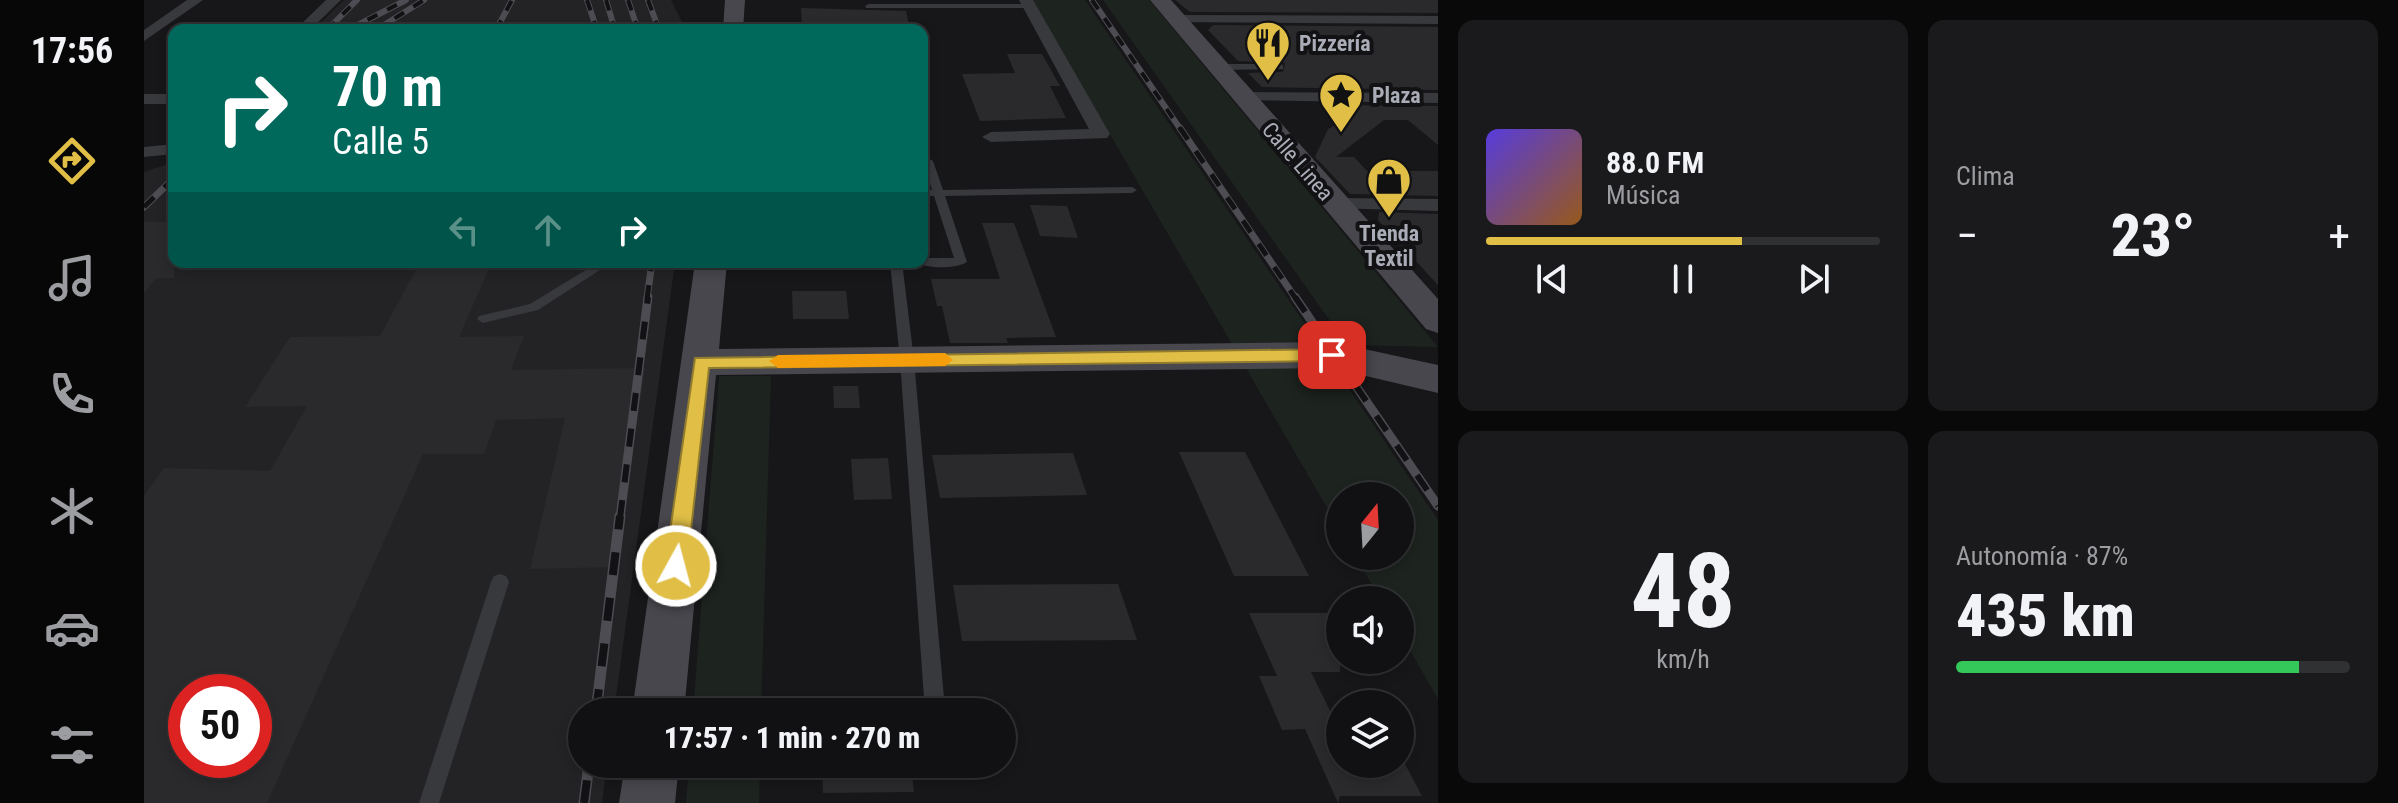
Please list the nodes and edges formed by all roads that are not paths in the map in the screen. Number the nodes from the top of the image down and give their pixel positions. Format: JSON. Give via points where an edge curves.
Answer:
{"nodes":[{"id":1,"x":196,"y":0,"type":"edge"},
{"id":2,"x":334,"y":0,"type":"edge"},
{"id":3,"x":735,"y":0,"type":"edge"},
{"id":4,"x":1027,"y":3,"type":"edge"},
{"id":5,"x":869,"y":6,"type":"dead end"},
{"id":6,"x":1413,"y":7,"type":"dead end"},
{"id":7,"x":1168,"y":10,"type":"edge"},
{"id":8,"x":1436,"y":21,"type":"edge"},
{"id":9,"x":308,"y":24,"type":"edge"},
{"id":10,"x":733,"y":24,"type":"edge"},
{"id":11,"x":144,"y":37,"type":"edge"},
{"id":12,"x":1217,"y":67,"type":"junction"},
{"id":13,"x":1280,"y":67,"type":"dead end"},
{"id":14,"x":1242,"y":97,"type":"junction"},
{"id":15,"x":1438,"y":98,"type":"edge"},
{"id":16,"x":144,"y":99,"type":"edge"},
{"id":17,"x":168,"y":99,"type":"edge"},
{"id":18,"x":991,"y":137,"type":"dead end"},
{"id":19,"x":168,"y":151,"type":"edge"},
{"id":20,"x":144,"y":152,"type":"edge"},
{"id":21,"x":928,"y":161,"type":"dead end"},
{"id":22,"x":1132,"y":190,"type":"dead end"},
{"id":23,"x":928,"y":193,"type":"edge"},
{"id":24,"x":938,"y":193,"type":"junction"},
{"id":25,"x":1337,"y":204,"type":"junction"},
{"id":26,"x":1438,"y":205,"type":"edge"},
{"id":27,"x":928,"y":262,"type":"edge"},
{"id":28,"x":594,"y":268,"type":"edge"},
{"id":29,"x":710,"y":268,"type":"edge"},
{"id":30,"x":897,"y":268,"type":"edge"},
{"id":31,"x":483,"y":319,"type":"dead end"},
{"id":32,"x":1438,"y":321,"type":"edge"},
{"id":33,"x":1332,"y":355,"type":"junction"},
{"id":34,"x":1438,"y":358,"type":"edge"},
{"id":35,"x":907,"y":360,"type":"junction"},
{"id":36,"x":701,"y":362,"type":"junction"},
{"id":37,"x":1438,"y":379,"type":"edge"},
{"id":38,"x":500,"y":582,"type":"dead end"},
{"id":39,"x":660,"y":698,"type":"edge"},
{"id":40,"x":934,"y":698,"type":"dead end"},
{"id":41,"x":650,"y":778,"type":"edge"},
{"id":42,"x":429,"y":803,"type":"edge"},
{"id":43,"x":647,"y":803,"type":"edge"}],
"edges":[{"from":1,"to":11,"type":"street"},
{"from":2,"to":9,"type":"street"},
{"from":3,"to":10,"type":"main road"},
{"from":4,"to":5,"type":"lane"},
{"from":4,"to":18,"type":"street","via":[[1101,134]]},
{"from":6,"to":8,"type":"street"},
{"from":7,"to":8,"type":"street"},
{"from":7,"to":12,"type":"main road","name":"Calle Linea"},
{"from":12,"to":13,"type":"lane"},
{"from":12,"to":14,"type":"main road","name":"Calle Linea"},
{"from":14,"to":15,"type":"street"},
{"from":14,"to":25,"type":"main road","name":"Calle Linea"},
{"from":16,"to":17,"type":"street"},
{"from":19,"to":20,"type":"street"},
{"from":21,"to":24,"type":"lane"},
{"from":22,"to":24,"type":"lane"},
{"from":23,"to":24,"type":"lane"},
{"from":24,"to":27,"type":"lane","via":[[961,262]]},
{"from":25,"to":26,"type":"street"},
{"from":25,"to":32,"type":"main road","name":"Calle Linea"},
{"from":28,"to":31,"type":"lane","via":[[534,307]]},
{"from":29,"to":36,"type":"main road"},
{"from":30,"to":35,"type":"lane"},
{"from":33,"to":34,"type":"main road"},
{"from":33,"to":35,"type":"main road"},
{"from":33,"to":37,"type":"main road"},
{"from":35,"to":36,"type":"main road"},
{"from":35,"to":40,"type":"lane"},
{"from":36,"to":39,"type":"main road"},
{"from":38,"to":42,"type":"lane"},
{"from":41,"to":43,"type":"main road"}]}
